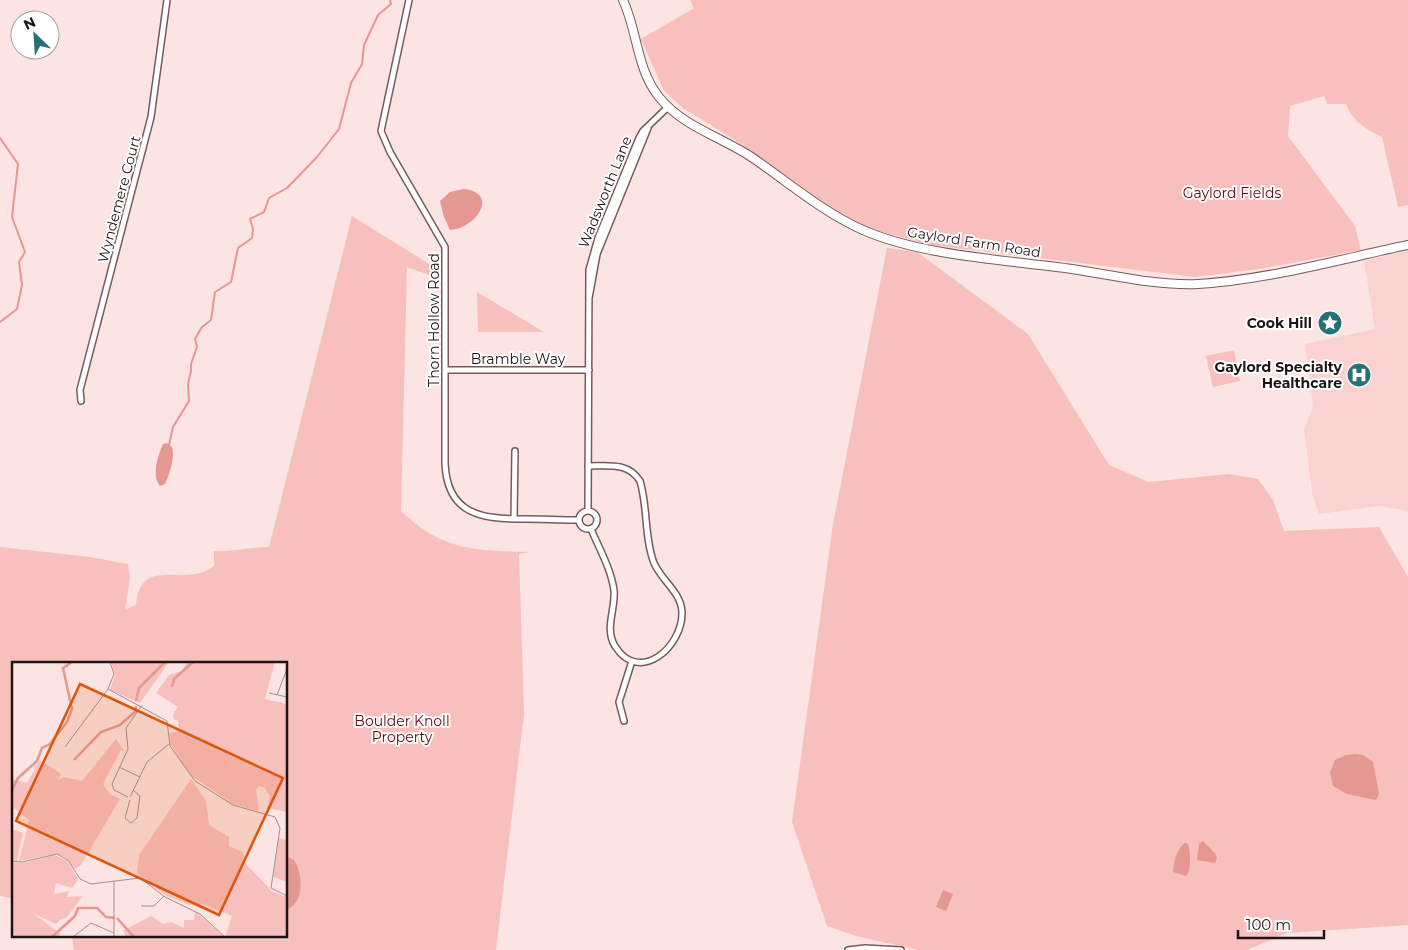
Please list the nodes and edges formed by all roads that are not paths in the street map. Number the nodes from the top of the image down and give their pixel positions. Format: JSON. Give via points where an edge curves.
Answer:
{"nodes":[{"id":1,"x":167,"y":0,"type":"edge"},
{"id":2,"x":409,"y":0,"type":"edge"},
{"id":3,"x":623,"y":0,"type":"edge"},
{"id":4,"x":668,"y":107,"type":"junction"},
{"id":5,"x":1408,"y":245,"type":"edge"},
{"id":6,"x":446,"y":370,"type":"junction"},
{"id":7,"x":589,"y":370,"type":"junction"},
{"id":8,"x":81,"y":401,"type":"dead end"},
{"id":9,"x":514,"y":451,"type":"dead end"},
{"id":10,"x":588,"y":466,"type":"junction"},
{"id":11,"x":588,"y":511,"type":"junction"},
{"id":12,"x":514,"y":519,"type":"junction"},
{"id":13,"x":579,"y":520,"type":"junction"},
{"id":14,"x":591,"y":529,"type":"junction"},
{"id":15,"x":632,"y":661,"type":"junction"},
{"id":16,"x":624,"y":721,"type":"dead end"},
{"id":17,"x":848,"y":950,"type":"edge"},
{"id":18,"x":901,"y":950,"type":"edge"}],
"edges":[{"from":1,"to":8,"type":"street","name":"Wyndemere Court","via":[[151,117],[80,390]]},
{"from":2,"to":6,"type":"street","name":"Thorn Hollow Road","via":[[381,131],[446,247]]},
{"from":3,"to":4,"type":"street","name":"Gaylord Farm Road","via":[[642,68]]},
{"from":4,"to":5,"type":"street","name":"Gaylord Farm Road","via":[[691,124],[752,158],[845,221],[917,247],[1162,282],[1198,284],[1257,276]]},
{"from":4,"to":7,"type":"street","name":"Wadsworth Lane","via":[[643,131],[636,144],[592,254],[587,291]]},
{"from":6,"to":7,"type":"street","name":"Bramble Way"},
{"from":6,"to":12,"type":"street","name":"Thorn Hollow Road","via":[[445,463],[448,486],[457,501],[473,514]]},
{"from":7,"to":10,"type":"street","name":"Wadsworth Lane"},
{"from":9,"to":12,"type":"street"},
{"from":10,"to":11,"type":"street","name":"Wadsworth Lane"},
{"from":10,"to":15,"type":"street","via":[[624,466],[636,475],[642,487],[652,556],[657,570],[675,593],[681,607],[680,627],[666,651],[654,659]]},
{"from":11,"to":13,"type":"street"},
{"from":11,"to":14,"type":"street","via":[[596,518]]},
{"from":12,"to":13,"type":"street","name":"Thorn Hollow Road"},
{"from":13,"to":14,"type":"street","via":[[582,528]]},
{"from":14,"to":15,"type":"street","via":[[614,589],[611,636],[616,648]]},
{"from":15,"to":16,"type":"street","via":[[619,702]]},
{"from":17,"to":18,"type":"street"}]}
